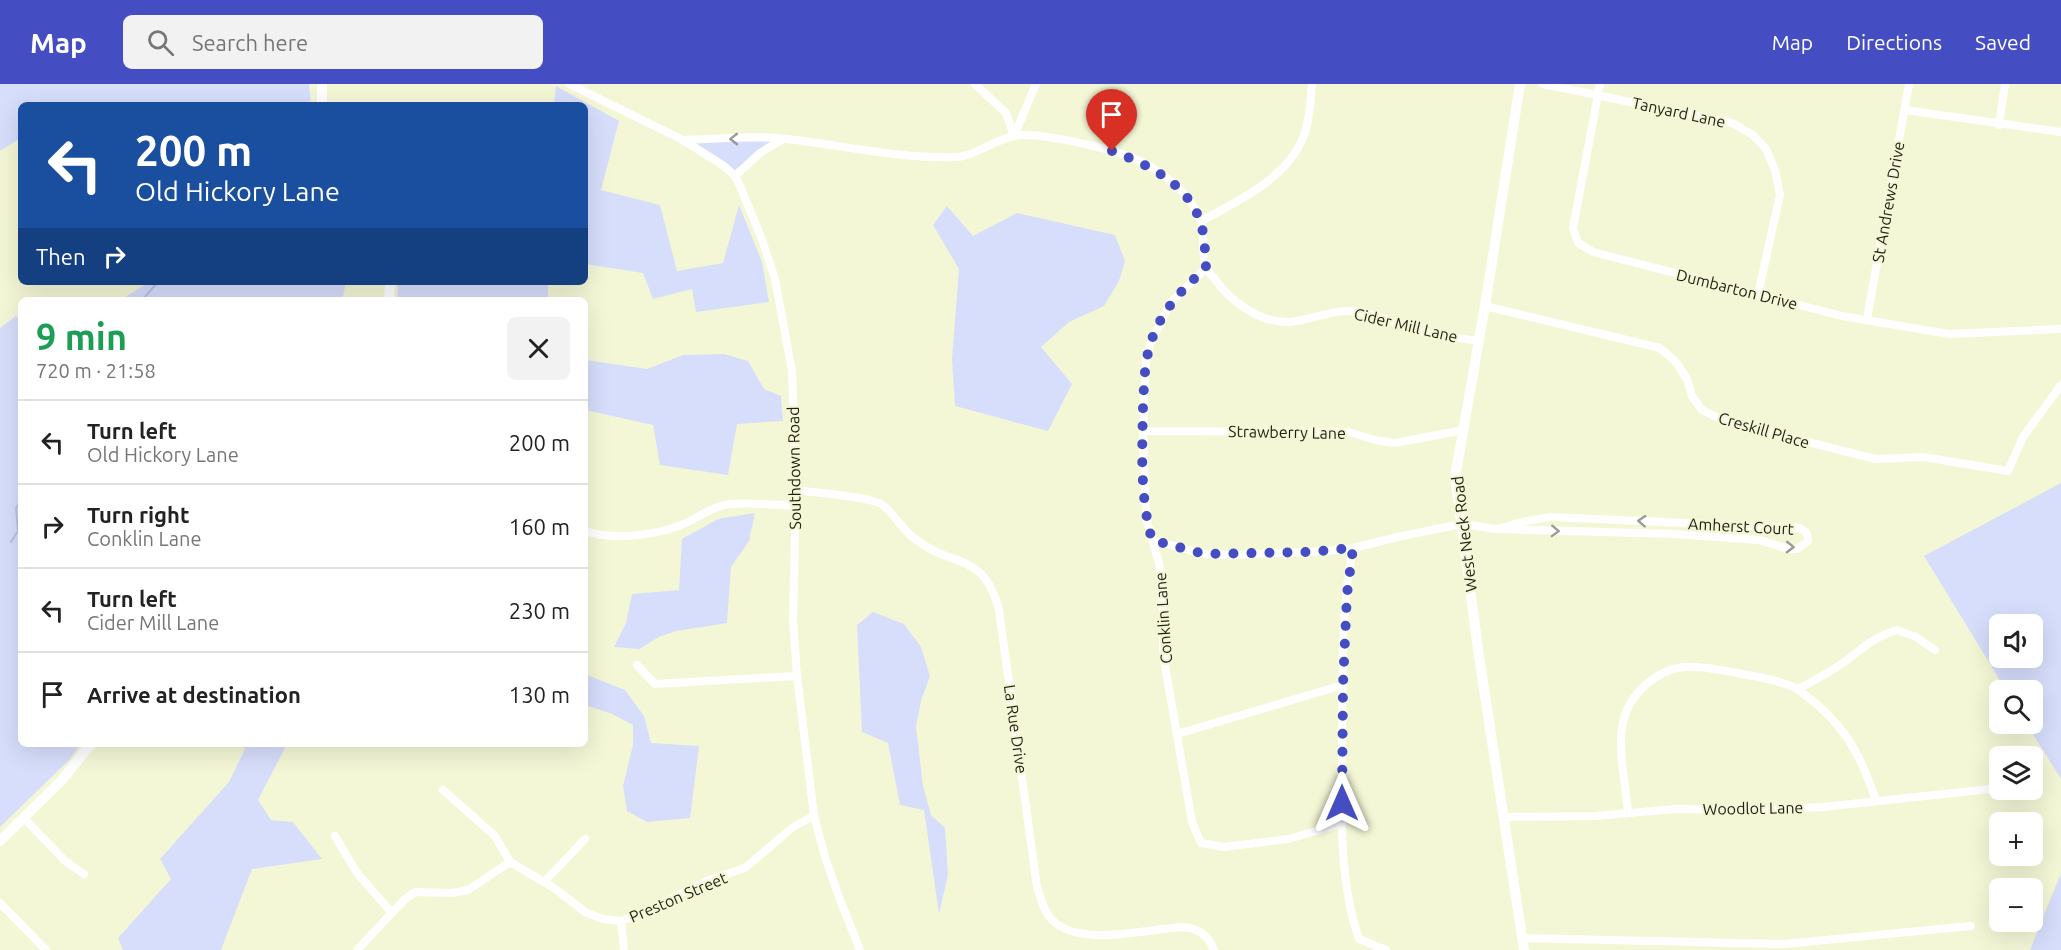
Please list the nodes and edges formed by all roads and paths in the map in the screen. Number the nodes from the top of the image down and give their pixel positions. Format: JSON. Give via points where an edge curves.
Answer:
{"nodes":[{"id":1,"x":322,"y":84,"type":"edge"},
{"id":2,"x":569,"y":84,"type":"edge"},
{"id":3,"x":975,"y":84,"type":"edge"},
{"id":4,"x":1036,"y":84,"type":"edge"},
{"id":5,"x":1312,"y":84,"type":"edge"},
{"id":6,"x":1520,"y":84,"type":"edge"},
{"id":7,"x":1543,"y":84,"type":"edge"},
{"id":8,"x":1600,"y":84,"type":"edge"},
{"id":9,"x":1909,"y":84,"type":"edge"},
{"id":10,"x":2005,"y":84,"type":"edge"},
{"id":11,"x":1598,"y":95,"type":"junction"},
{"id":12,"x":322,"y":102,"type":"edge"},
{"id":13,"x":1905,"y":110,"type":"junction"},
{"id":14,"x":1999,"y":125,"type":"junction"},
{"id":15,"x":2061,"y":132,"type":"edge"},
{"id":16,"x":1014,"y":136,"type":"junction"},
{"id":17,"x":784,"y":139,"type":"junction"},
{"id":18,"x":683,"y":140,"type":"junction"},
{"id":19,"x":735,"y":176,"type":"junction"},
{"id":20,"x":1200,"y":221,"type":"junction"},
{"id":21,"x":1206,"y":268,"type":"junction"},
{"id":22,"x":1758,"y":294,"type":"junction"},
{"id":23,"x":1485,"y":306,"type":"junction"},
{"id":24,"x":1867,"y":319,"type":"junction"},
{"id":25,"x":2061,"y":328,"type":"edge"},
{"id":26,"x":1479,"y":341,"type":"junction"},
{"id":27,"x":2061,"y":385,"type":"edge"},
{"id":28,"x":1464,"y":430,"type":"junction"},
{"id":29,"x":1143,"y":431,"type":"junction"},
{"id":30,"x":796,"y":490,"type":"junction"},
{"id":31,"x":795,"y":506,"type":"junction"},
{"id":32,"x":1462,"y":524,"type":"junction"},
{"id":33,"x":1496,"y":530,"type":"junction"},
{"id":34,"x":588,"y":532,"type":"edge"},
{"id":35,"x":1152,"y":540,"type":"junction"},
{"id":36,"x":1353,"y":548,"type":"junction"},
{"id":37,"x":1935,"y":650,"type":"dead end"},
{"id":38,"x":637,"y":665,"type":"dead end"},
{"id":39,"x":797,"y":676,"type":"junction"},
{"id":40,"x":1343,"y":685,"type":"junction"},
{"id":41,"x":1798,"y":689,"type":"junction"},
{"id":42,"x":1177,"y":734,"type":"junction"},
{"id":43,"x":90,"y":747,"type":"edge"},
{"id":44,"x":1989,"y":789,"type":"edge"},
{"id":45,"x":443,"y":790,"type":"dead end"},
{"id":46,"x":1876,"y":801,"type":"junction"},
{"id":47,"x":1628,"y":813,"type":"junction"},
{"id":48,"x":814,"y":816,"type":"junction"},
{"id":49,"x":1505,"y":817,"type":"junction"},
{"id":50,"x":24,"y":818,"type":"junction"},
{"id":51,"x":1342,"y":824,"type":"junction"},
{"id":52,"x":335,"y":836,"type":"dead end"},
{"id":53,"x":585,"y":839,"type":"dead end"},
{"id":54,"x":0,"y":841,"type":"edge"},
{"id":55,"x":510,"y":862,"type":"junction"},
{"id":56,"x":84,"y":874,"type":"dead end"},
{"id":57,"x":544,"y":882,"type":"junction"},
{"id":58,"x":0,"y":903,"type":"edge"},
{"id":59,"x":392,"y":914,"type":"junction"},
{"id":60,"x":621,"y":921,"type":"junction"},
{"id":61,"x":1971,"y":926,"type":"dead end"},
{"id":62,"x":1522,"y":938,"type":"junction"},
{"id":63,"x":1784,"y":947,"type":"edge"},
{"id":64,"x":46,"y":950,"type":"edge"},
{"id":65,"x":357,"y":950,"type":"edge"},
{"id":66,"x":624,"y":950,"type":"edge"},
{"id":67,"x":860,"y":950,"type":"edge"},
{"id":68,"x":1214,"y":950,"type":"edge"},
{"id":69,"x":1386,"y":950,"type":"edge"},
{"id":70,"x":1524,"y":950,"type":"edge"}],
"edges":[{"from":1,"to":12,"type":"street"},
{"from":2,"to":18,"type":"street","name":"Southdown Road"},
{"from":3,"to":16,"type":"street","via":[[1006,113]]},
{"from":4,"to":16,"type":"street"},
{"from":5,"to":20,"type":"street","via":[[1310,114],[1292,159],[1264,184]]},
{"from":6,"to":23,"type":"street","name":"West Neck Road"},
{"from":7,"to":11,"type":"street","name":"Tanyard Lane"},
{"from":8,"to":11,"type":"street","name":"Dumbarton Drive"},
{"from":9,"to":13,"type":"street","name":"St Andrews Drive"},
{"from":10,"to":14,"type":"street"},
{"from":11,"to":22,"type":"street","name":"Tanyard Lane","via":[[1732,123],[1753,135],[1766,149],[1780,195]]},
{"from":11,"to":22,"type":"street","name":"Dumbarton Drive","via":[[1573,228],[1578,243],[1593,252]]},
{"from":13,"to":14,"type":"street"},
{"from":13,"to":24,"type":"street","name":"St Andrews Drive"},
{"from":14,"to":15,"type":"street"},
{"from":16,"to":17,"type":"street","via":[[956,157],[908,155]]},
{"from":16,"to":20,"type":"street","name":"Cider Mill Lane","via":[[1085,145],[1140,161],[1170,180],[1188,198]]},
{"from":17,"to":18,"type":"street","one_way":true},
{"from":17,"to":19,"type":"street","via":[[760,153]]},
{"from":18,"to":19,"type":"street","name":"Southdown Road"},
{"from":19,"to":30,"type":"street","name":"Southdown Road","via":[[751,208],[776,286],[792,371]]},
{"from":20,"to":21,"type":"street","name":"Cider Mill Lane"},
{"from":21,"to":26,"type":"street","name":"Cider Mill Lane","via":[[1224,293],[1264,318],[1288,322],[1354,311],[1422,332]]},
{"from":21,"to":29,"type":"street","name":"Conklin Lane","via":[[1171,302],[1150,344]]},
{"from":22,"to":24,"type":"street","name":"Dumbarton Drive"},
{"from":23,"to":26,"type":"street","name":"West Neck Road"},
{"from":23,"to":27,"type":"street","name":"Creskill Place","via":[[1660,348],[1676,362],[1702,410],[1722,420],[1875,459],[1923,457],[2008,471],[2023,437]]},
{"from":24,"to":25,"type":"street","name":"Dumbarton Drive","via":[[1949,334]]},
{"from":26,"to":28,"type":"street","name":"West Neck Road"},
{"from":28,"to":29,"type":"street","name":"Strawberry Lane","via":[[1395,443],[1349,432]]},
{"from":28,"to":32,"type":"street","name":"West Neck Road","via":[[1455,477]]},
{"from":29,"to":35,"type":"street","name":"Conklin Lane","via":[[1146,518]]},
{"from":30,"to":31,"type":"street","name":"Southdown Road"},
{"from":30,"to":68,"type":"street","name":"La Rue Drive","via":[[882,505],[915,539],[968,564],[994,590],[1037,886],[1053,921],[1070,932],[1090,935],[1195,928],[1208,937]]},
{"from":31,"to":34,"type":"street","via":[[730,504],[662,532],[626,535]]},
{"from":31,"to":39,"type":"street","name":"Southdown Road","via":[[793,620]]},
{"from":32,"to":33,"type":"street","name":"Amherst Court"},
{"from":32,"to":36,"type":"street"},
{"from":32,"to":49,"type":"street","name":"West Neck Road"},
{"from":33,"to":33,"type":"street","name":"Amherst Court","one_way":true,"via":[[1673,534],[1759,540],[1789,549],[1802,547],[1808,541],[1806,532],[1800,528],[1550,517]]},
{"from":35,"to":36,"type":"street","via":[[1204,554]]},
{"from":35,"to":42,"type":"street","name":"Conklin Lane","via":[[1163,589],[1163,654]]},
{"from":36,"to":40,"type":"street"},
{"from":37,"to":41,"type":"street","via":[[1898,630],[1878,636],[1842,664]]},
{"from":38,"to":39,"type":"street","via":[[655,684]]},
{"from":39,"to":48,"type":"street","name":"Southdown Road"},
{"from":40,"to":42,"type":"street"},
{"from":40,"to":51,"type":"street"},
{"from":41,"to":46,"type":"street","via":[[1836,723],[1853,745]]},
{"from":41,"to":47,"type":"street","via":[[1763,678],[1685,666],[1646,684],[1623,720],[1621,739]]},
{"from":42,"to":51,"type":"street","name":"Conklin Lane","via":[[1191,822],[1201,843],[1224,847],[1288,839]]},
{"from":43,"to":50,"type":"street"},
{"from":44,"to":46,"type":"street","name":"Woodlot Lane"},
{"from":45,"to":55,"type":"street","via":[[495,836]]},
{"from":46,"to":47,"type":"street","name":"Woodlot Lane","via":[[1766,810],[1675,808]]},
{"from":47,"to":49,"type":"street","name":"Woodlot Lane"},
{"from":48,"to":60,"type":"street","name":"Preston Street","via":[[793,827],[745,868],[706,881],[654,910]]},
{"from":48,"to":67,"type":"street","name":"Southdown Road"},
{"from":49,"to":62,"type":"street","name":"West Neck Road"},
{"from":50,"to":54,"type":"street"},
{"from":50,"to":56,"type":"street","via":[[65,861]]},
{"from":51,"to":69,"type":"street","via":[[1352,921],[1359,939]]},
{"from":52,"to":59,"type":"street","via":[[357,873]]},
{"from":53,"to":57,"type":"street"},
{"from":55,"to":57,"type":"street","name":"Preston Street"},
{"from":55,"to":59,"type":"street","via":[[468,890],[416,892]]},
{"from":57,"to":60,"type":"street","name":"Preston Street","via":[[585,912]]},
{"from":58,"to":64,"type":"street"},
{"from":59,"to":65,"type":"street"},
{"from":60,"to":66,"type":"street"},
{"from":61,"to":63,"type":"street"},
{"from":62,"to":63,"type":"street"},
{"from":62,"to":70,"type":"street","name":"West Neck Road"}]}
